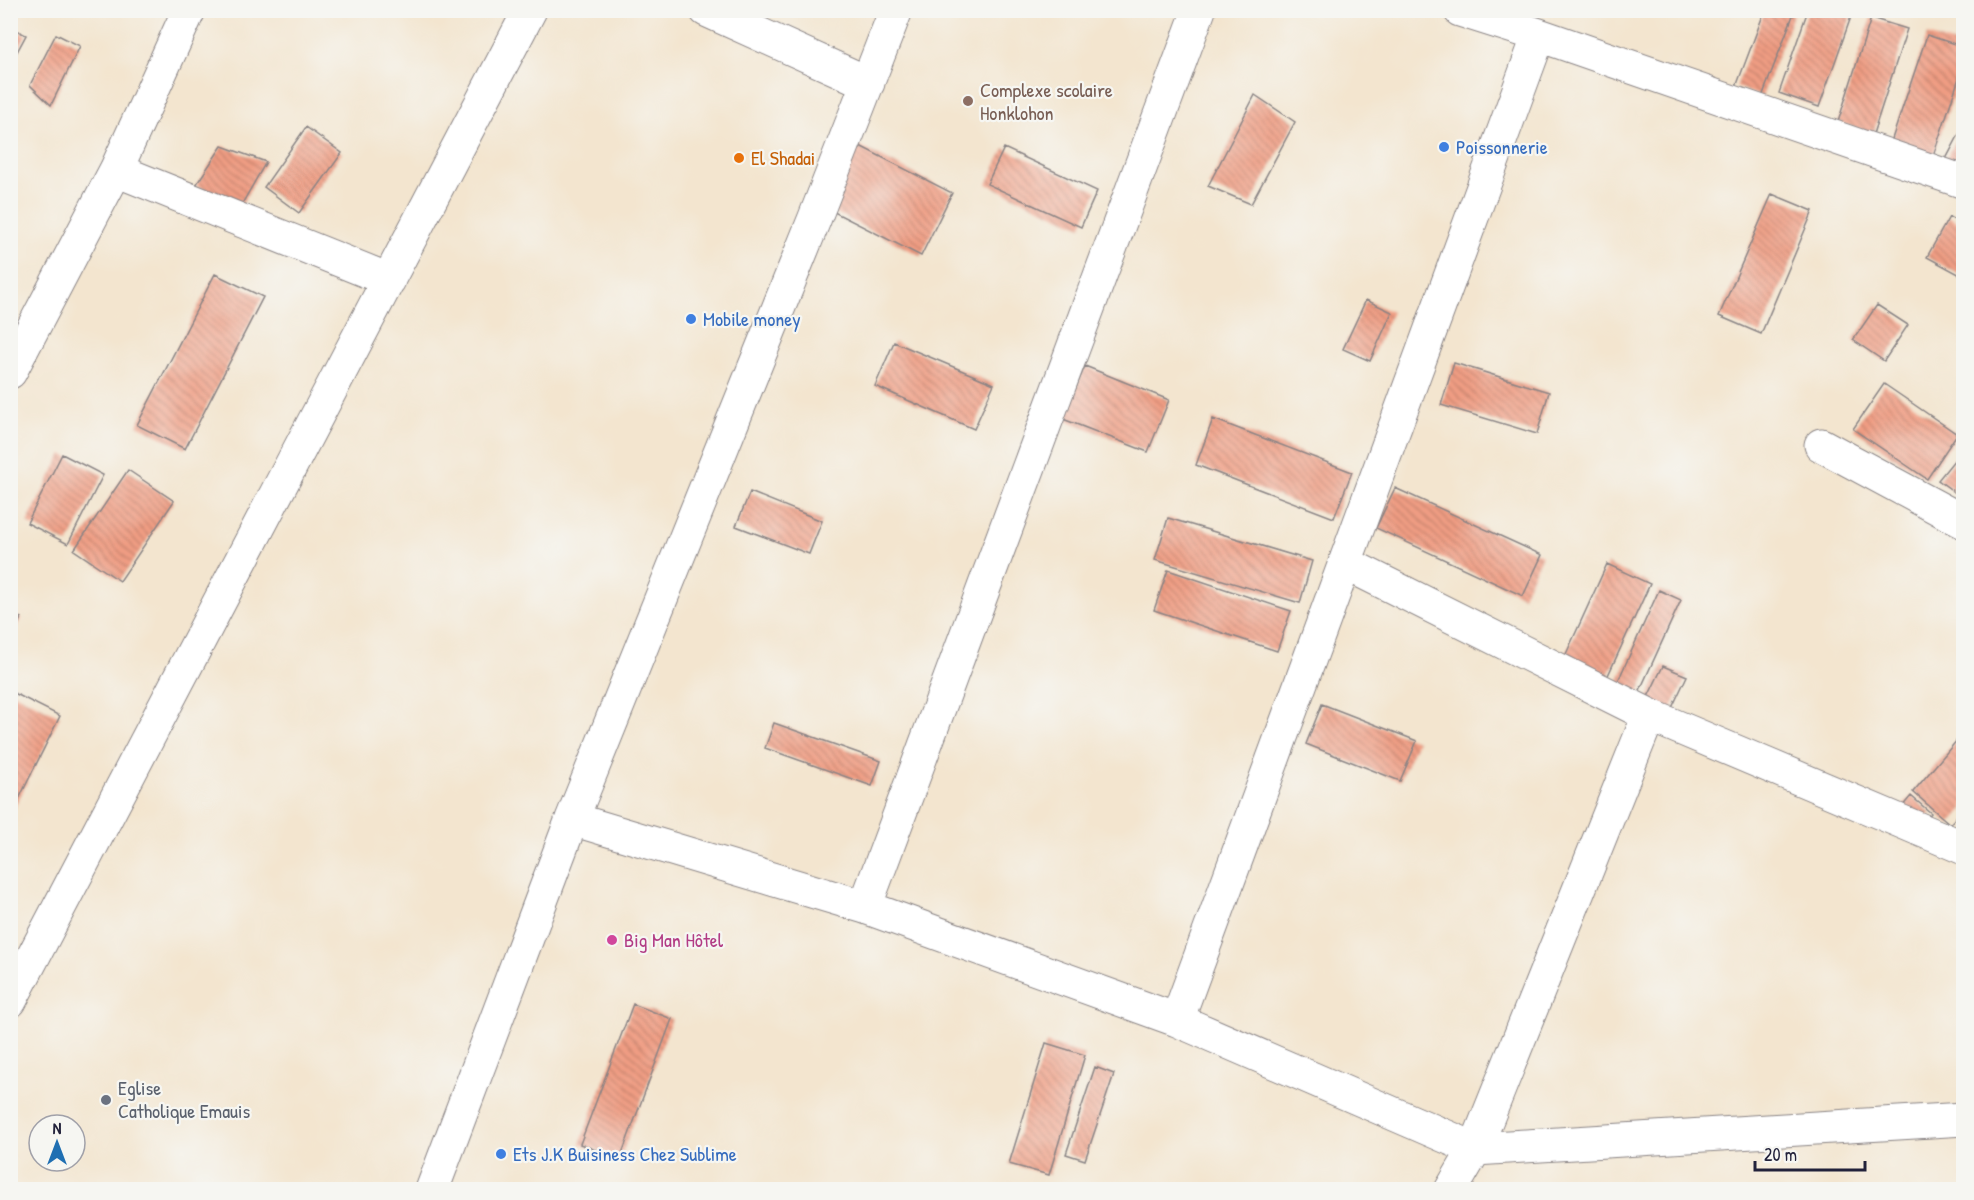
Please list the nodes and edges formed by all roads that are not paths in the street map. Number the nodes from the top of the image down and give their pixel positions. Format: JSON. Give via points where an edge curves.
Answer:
{"nodes":[{"id":1,"x":189,"y":10,"type":"edge"},
{"id":2,"x":530,"y":10,"type":"edge"},
{"id":3,"x":706,"y":10,"type":"edge"},
{"id":4,"x":896,"y":10,"type":"edge"},
{"id":5,"x":1199,"y":10,"type":"edge"},
{"id":6,"x":1460,"y":10,"type":"edge"},
{"id":7,"x":1539,"y":35,"type":"junction"},
{"id":8,"x":868,"y":83,"type":"junction"},
{"id":9,"x":116,"y":170,"type":"junction"},
{"id":10,"x":1964,"y":182,"type":"edge"},
{"id":11,"x":389,"y":280,"type":"junction"},
{"id":12,"x":10,"y":372,"type":"edge"},
{"id":13,"x":1821,"y":445,"type":"dead end"},
{"id":14,"x":1964,"y":522,"type":"edge"},
{"id":15,"x":1344,"y":563,"type":"junction"},
{"id":16,"x":1648,"y":715,"type":"junction"},
{"id":17,"x":572,"y":819,"type":"junction"},
{"id":18,"x":1964,"y":848,"type":"edge"},
{"id":19,"x":865,"y":907,"type":"junction"},
{"id":20,"x":10,"y":1001,"type":"edge"},
{"id":21,"x":1177,"y":1020,"type":"junction"},
{"id":22,"x":1964,"y":1119,"type":"edge"},
{"id":23,"x":1475,"y":1149,"type":"junction"},
{"id":24,"x":432,"y":1190,"type":"edge"},
{"id":25,"x":1451,"y":1190,"type":"edge"}],
"edges":[{"from":1,"to":9,"type":"street"},
{"from":2,"to":11,"type":"street"},
{"from":3,"to":8,"type":"street"},
{"from":4,"to":8,"type":"street"},
{"from":5,"to":19,"type":"street"},
{"from":6,"to":7,"type":"street"},
{"from":7,"to":10,"type":"street"},
{"from":7,"to":15,"type":"street"},
{"from":8,"to":17,"type":"street"},
{"from":9,"to":11,"type":"street"},
{"from":9,"to":12,"type":"street"},
{"from":11,"to":20,"type":"street"},
{"from":13,"to":14,"type":"street"},
{"from":15,"to":16,"type":"street"},
{"from":15,"to":21,"type":"street"},
{"from":16,"to":18,"type":"street"},
{"from":16,"to":23,"type":"street"},
{"from":17,"to":19,"type":"street"},
{"from":17,"to":24,"type":"street"},
{"from":19,"to":21,"type":"street"},
{"from":21,"to":23,"type":"street"},
{"from":22,"to":23,"type":"street"},
{"from":23,"to":25,"type":"street"}]}
